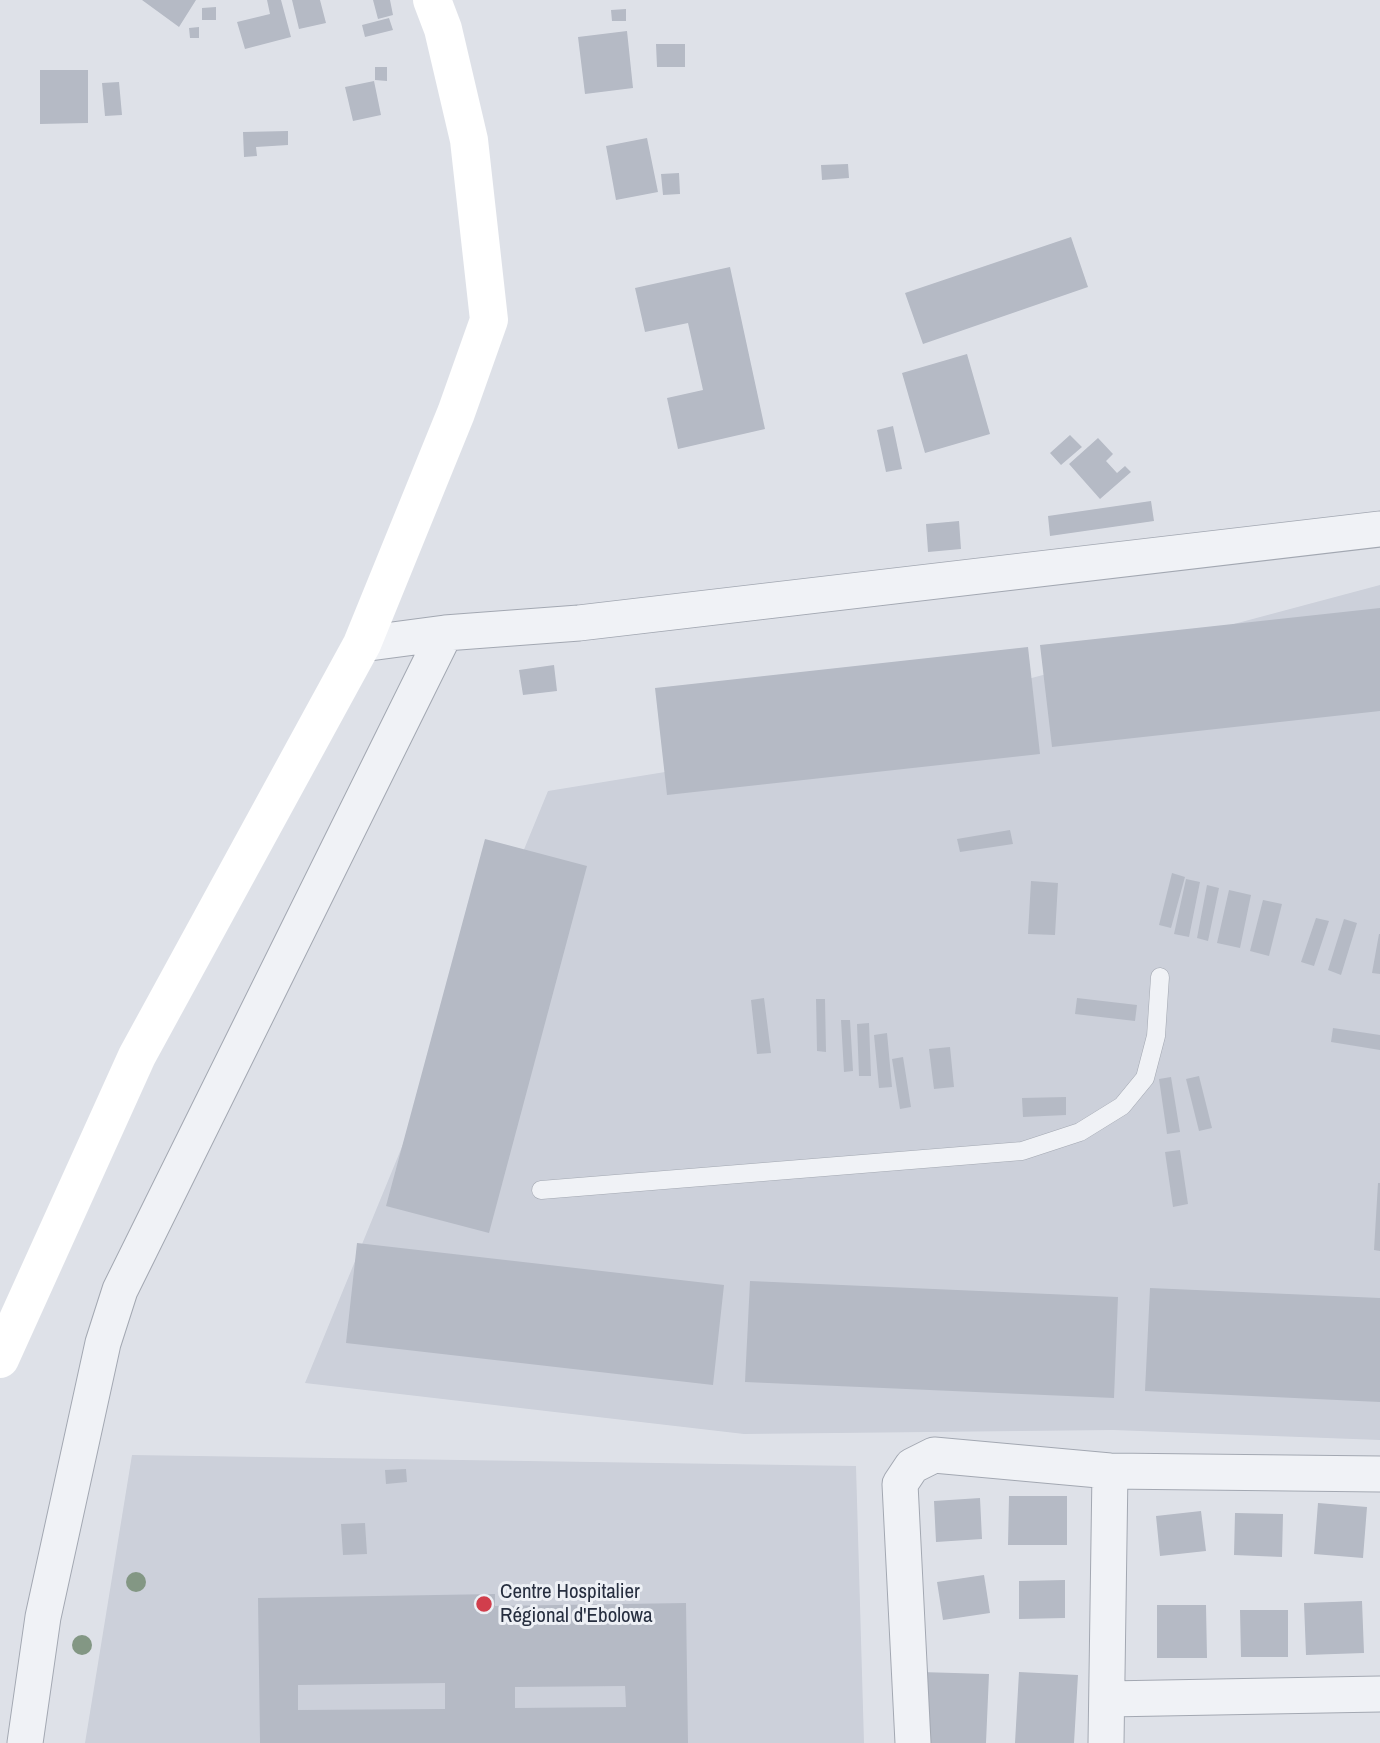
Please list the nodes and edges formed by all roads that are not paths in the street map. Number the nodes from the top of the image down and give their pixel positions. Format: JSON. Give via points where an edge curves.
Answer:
{"nodes":[{"id":1,"x":432,"y":0,"type":"edge"},
{"id":2,"x":1380,"y":529,"type":"edge"},
{"id":3,"x":445,"y":633,"type":"junction"},
{"id":4,"x":362,"y":644,"type":"junction"},
{"id":5,"x":1160,"y":977,"type":"dead end"},
{"id":6,"x":541,"y":1190,"type":"dead end"},
{"id":7,"x":0,"y":1359,"type":"edge"},
{"id":8,"x":1110,"y":1471,"type":"junction"},
{"id":9,"x":1380,"y":1474,"type":"edge"},
{"id":10,"x":1380,"y":1693,"type":"edge"},
{"id":11,"x":1108,"y":1699,"type":"junction"},
{"id":12,"x":25,"y":1743,"type":"edge"},
{"id":13,"x":912,"y":1743,"type":"edge"},
{"id":14,"x":1106,"y":1743,"type":"edge"}],
"edges":[{"from":1,"to":4,"type":"main road","via":[[469,140],[489,320]]},
{"from":2,"to":3,"type":"street","via":[[579,623]]},
{"from":3,"to":4,"type":"street"},
{"from":3,"to":12,"type":"street","via":[[120,1290],[103,1343],[43,1617]]},
{"from":4,"to":7,"type":"main road","via":[[138,1056]]},
{"from":5,"to":6,"type":"lane","via":[[1156,1036],[1145,1078],[1122,1106],[1080,1132],[1022,1151]]},
{"from":8,"to":9,"type":"street"},
{"from":8,"to":11,"type":"street"},
{"from":8,"to":13,"type":"street","via":[[934,1455],[912,1466],[900,1484]]},
{"from":10,"to":11,"type":"street"},
{"from":11,"to":14,"type":"street"}]}
